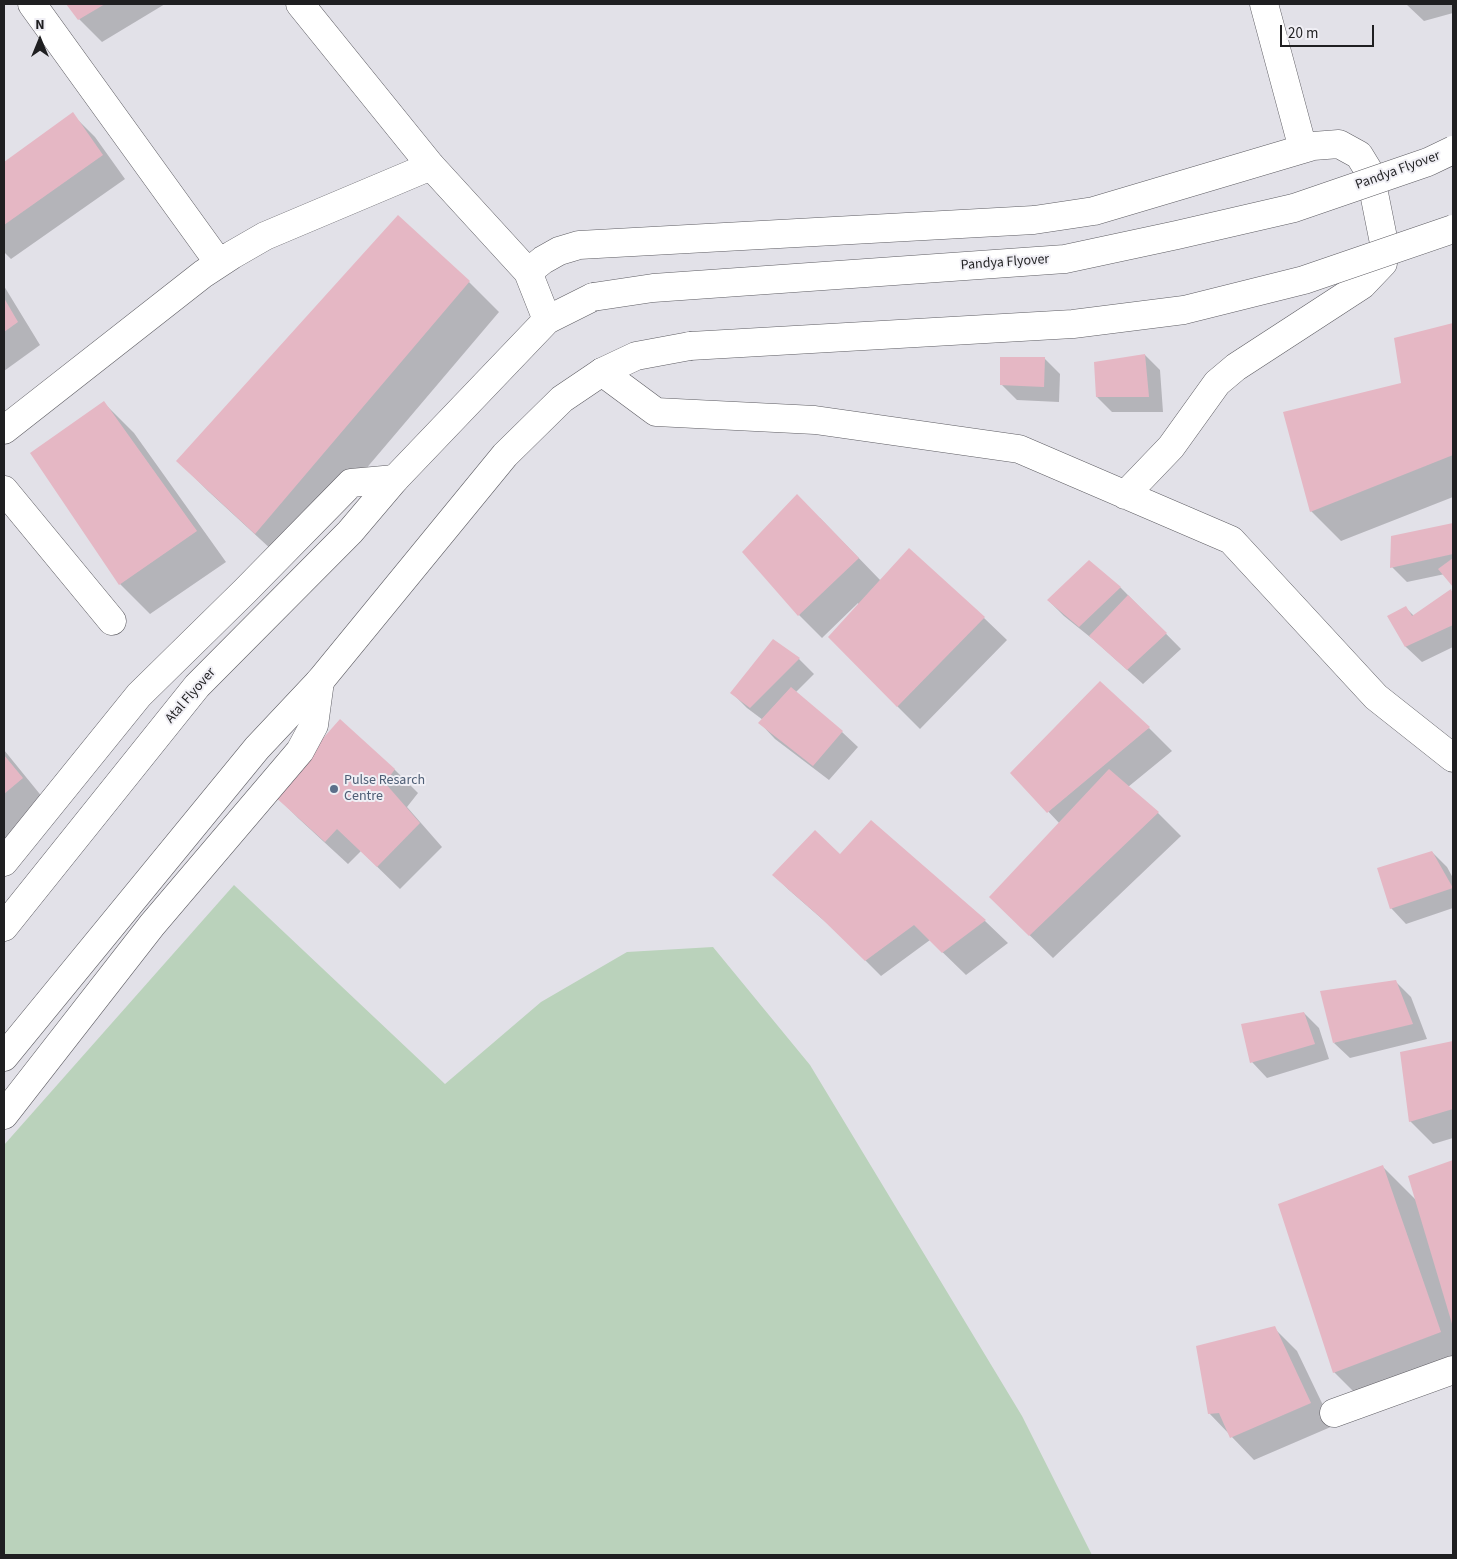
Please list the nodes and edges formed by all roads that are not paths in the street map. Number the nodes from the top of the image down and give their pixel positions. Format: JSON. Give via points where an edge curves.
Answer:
{"nodes":[{"id":1,"x":32,"y":4,"type":"edge"},
{"id":2,"x":300,"y":4,"type":"edge"},
{"id":3,"x":1264,"y":4,"type":"edge"},
{"id":4,"x":1303,"y":149,"type":"junction"},
{"id":5,"x":1453,"y":150,"type":"edge"},
{"id":6,"x":431,"y":166,"type":"junction"},
{"id":7,"x":1453,"y":229,"type":"edge"},
{"id":8,"x":220,"y":264,"type":"junction"},
{"id":9,"x":528,"y":272,"type":"junction"},
{"id":10,"x":547,"y":320,"type":"junction"},
{"id":11,"x":602,"y":372,"type":"junction"},
{"id":12,"x":4,"y":430,"type":"edge"},
{"id":13,"x":395,"y":479,"type":"junction"},
{"id":14,"x":4,"y":490,"type":"edge"},
{"id":15,"x":1125,"y":495,"type":"junction"},
{"id":16,"x":112,"y":621,"type":"dead end"},
{"id":17,"x":320,"y":681,"type":"junction"},
{"id":18,"x":1453,"y":758,"type":"edge"},
{"id":19,"x":4,"y":862,"type":"edge"},
{"id":20,"x":4,"y":927,"type":"edge"},
{"id":21,"x":4,"y":1057,"type":"edge"},
{"id":22,"x":4,"y":1115,"type":"edge"},
{"id":23,"x":1453,"y":1370,"type":"edge"},
{"id":24,"x":1334,"y":1413,"type":"dead end"}],
"edges":[{"from":1,"to":8,"type":"main road"},
{"from":2,"to":6,"type":"main road"},
{"from":3,"to":4,"type":"main road"},
{"from":4,"to":9,"type":"main road","via":[[1094,211],[1034,220],[579,245],[543,260]]},
{"from":4,"to":15,"type":"main road","via":[[1339,144],[1359,155],[1370,173],[1384,243],[1383,263],[1362,285],[1236,367],[1218,383],[1171,447]]},
{"from":5,"to":10,"type":"main road","name":"Pandya Flyover","bridge":true,"via":[[1428,162],[1294,208],[1065,259],[653,288],[593,297]]},
{"from":6,"to":8,"type":"main road","via":[[265,236]]},
{"from":6,"to":9,"type":"main road"},
{"from":7,"to":11,"type":"main road","bridge":true,"via":[[1304,280],[1184,310],[1074,324],[690,346],[636,356]]},
{"from":8,"to":12,"type":"main road"},
{"from":9,"to":10,"type":"main road"},
{"from":10,"to":13,"type":"main road","name":"Pandya Flyover"},
{"from":11,"to":15,"type":"main road","via":[[656,412],[815,420],[1019,449]]},
{"from":11,"to":17,"type":"main road","via":[[562,399],[506,455]]},
{"from":13,"to":19,"type":"main road","via":[[351,483],[138,695]]},
{"from":13,"to":20,"type":"main road","name":"Atal Flyover","via":[[350,532],[197,686]]},
{"from":14,"to":16,"type":"main road"},
{"from":15,"to":18,"type":"main road","via":[[1231,540],[1376,697]]},
{"from":17,"to":21,"type":"main road","via":[[257,748]]},
{"from":17,"to":22,"type":"main road","via":[[314,725],[300,751],[152,924]]},
{"from":23,"to":24,"type":"main road"}]}
